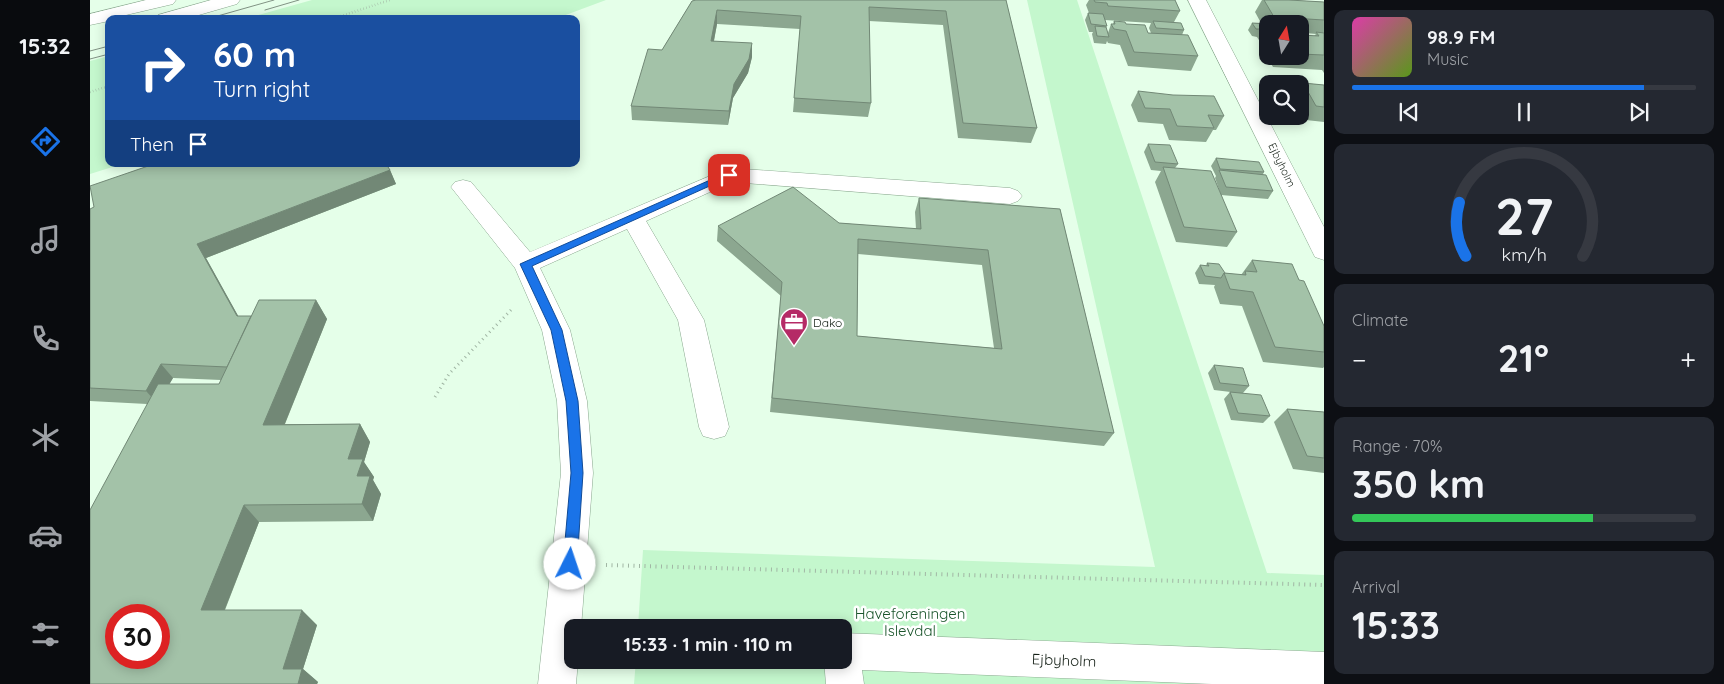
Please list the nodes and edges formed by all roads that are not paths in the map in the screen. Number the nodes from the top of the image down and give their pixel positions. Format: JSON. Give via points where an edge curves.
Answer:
{"nodes":[{"id":1,"x":167,"y":0,"type":"edge"},
{"id":2,"x":231,"y":0,"type":"edge"},
{"id":3,"x":1197,"y":0,"type":"edge"},
{"id":4,"x":109,"y":15,"type":"edge"},
{"id":5,"x":178,"y":15,"type":"edge"},
{"id":6,"x":105,"y":16,"type":"edge"},
{"id":7,"x":90,"y":20,"type":"edge"},
{"id":8,"x":463,"y":187,"type":"dead end"},
{"id":9,"x":1010,"y":196,"type":"dead end"},
{"id":10,"x":632,"y":219,"type":"junction"},
{"id":11,"x":1324,"y":251,"type":"edge"},
{"id":12,"x":526,"y":264,"type":"junction"},
{"id":13,"x":714,"y":427,"type":"dead end"},
{"id":14,"x":852,"y":652,"type":"edge"},
{"id":15,"x":843,"y":669,"type":"edge"},
{"id":16,"x":1324,"y":670,"type":"edge"},
{"id":17,"x":1288,"y":676,"type":"edge"},
{"id":18,"x":557,"y":684,"type":"edge"},
{"id":19,"x":845,"y":684,"type":"edge"}],
"edges":[{"from":1,"to":4,"type":"street"},
{"from":2,"to":5,"type":"street"},
{"from":3,"to":11,"type":"street","name":"Ejbyholm"},
{"from":6,"to":7,"type":"street"},
{"from":8,"to":12,"type":"street"},
{"from":9,"to":10,"type":"street","via":[[729,175]]},
{"from":10,"to":12,"type":"street"},
{"from":10,"to":13,"type":"street","via":[[691,320]]},
{"from":12,"to":18,"type":"street","via":[[556,330],[572,401],[577,473]]},
{"from":14,"to":17,"type":"street","name":"Ejbyholm"},
{"from":15,"to":19,"type":"street"},
{"from":16,"to":17,"type":"street","name":"Ejbyholm"}]}
